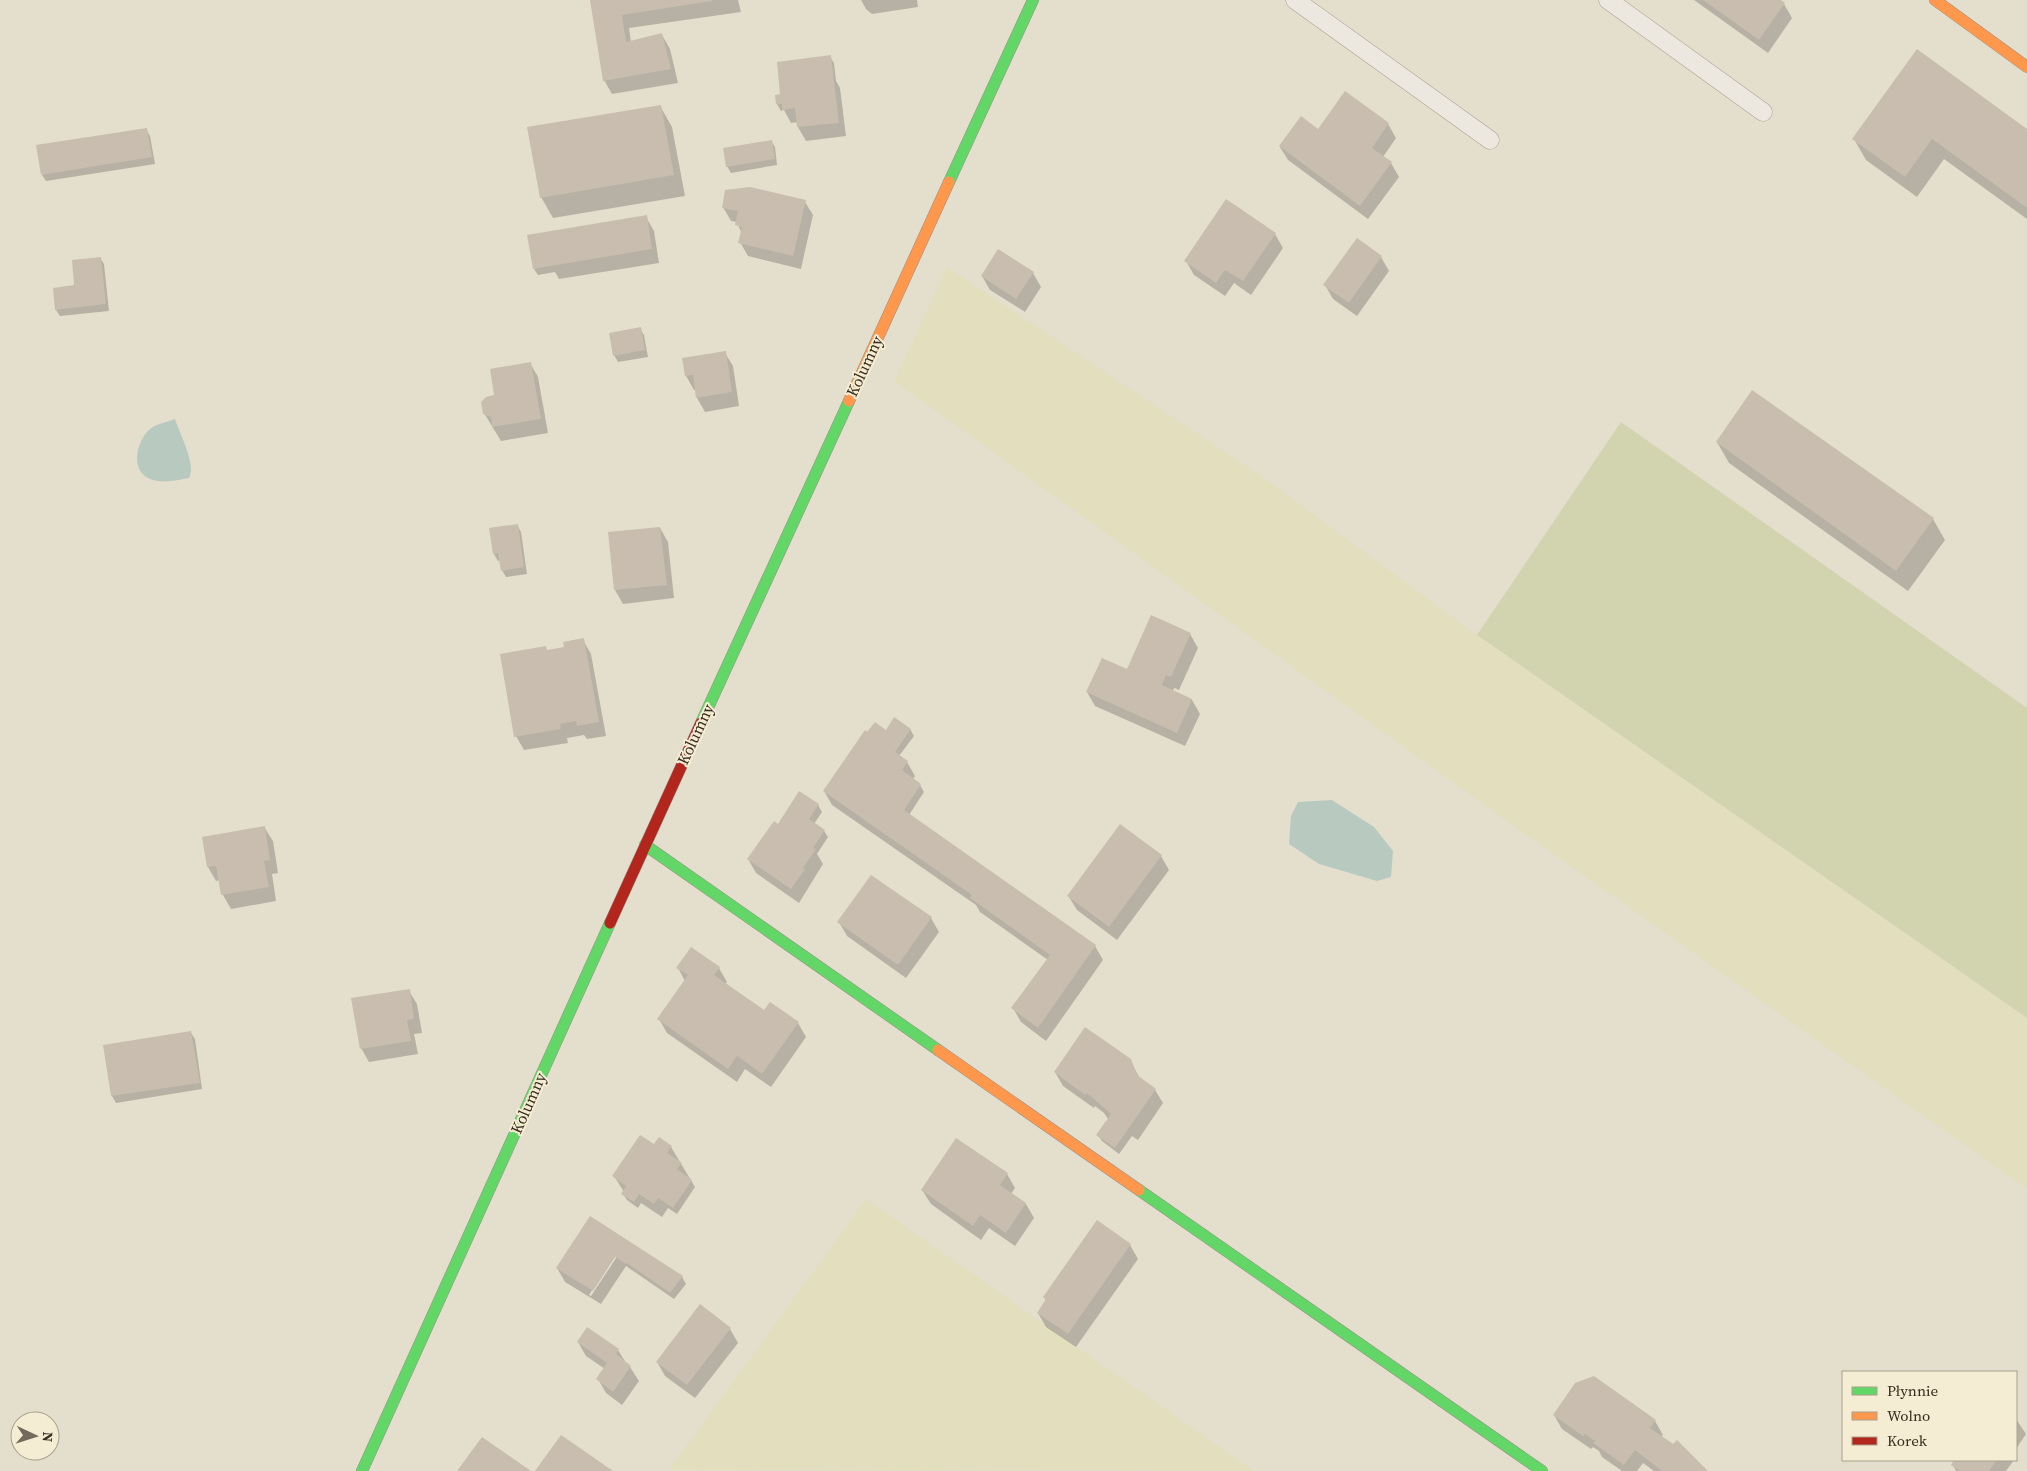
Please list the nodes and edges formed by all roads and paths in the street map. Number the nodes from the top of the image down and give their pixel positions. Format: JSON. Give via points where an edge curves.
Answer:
{"nodes":[{"id":1,"x":1033,"y":0,"type":"edge"},
{"id":2,"x":1295,"y":0,"type":"edge"},
{"id":3,"x":1608,"y":0,"type":"edge"},
{"id":4,"x":1935,"y":0,"type":"edge"},
{"id":5,"x":2027,"y":67,"type":"edge"},
{"id":6,"x":1762,"y":112,"type":"dead end"},
{"id":7,"x":1490,"y":140,"type":"dead end"},
{"id":8,"x":645,"y":844,"type":"junction"},
{"id":9,"x":362,"y":1471,"type":"edge"},
{"id":10,"x":1542,"y":1471,"type":"edge"}],
"edges":[{"from":1,"to":8,"type":"street","name":"Kolumny"},
{"from":2,"to":7,"type":"lane"},
{"from":3,"to":6,"type":"lane"},
{"from":4,"to":5,"type":"street"},
{"from":8,"to":9,"type":"street","name":"Kolumny"},
{"from":8,"to":10,"type":"street"}]}
